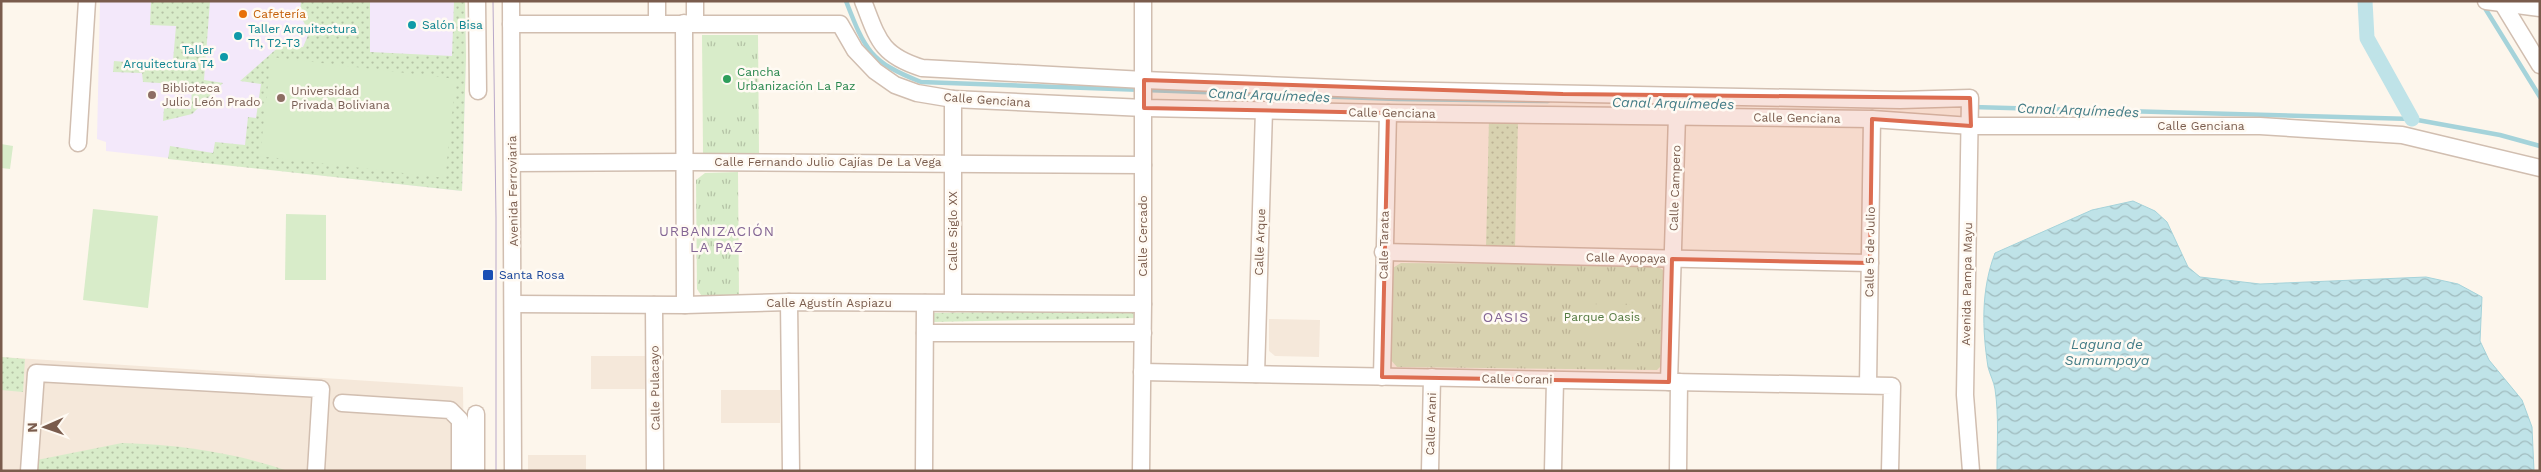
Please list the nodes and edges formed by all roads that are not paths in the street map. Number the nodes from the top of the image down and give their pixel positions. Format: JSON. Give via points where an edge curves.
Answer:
{"nodes":[{"id":1,"x":87,"y":1,"type":"edge"},
{"id":2,"x":477,"y":1,"type":"edge"},
{"id":3,"x":511,"y":1,"type":"edge"},
{"id":4,"x":657,"y":1,"type":"edge"},
{"id":5,"x":695,"y":1,"type":"edge"},
{"id":6,"x":863,"y":1,"type":"edge"},
{"id":7,"x":1143,"y":1,"type":"edge"},
{"id":8,"x":2486,"y":1,"type":"edge"},
{"id":9,"x":2502,"y":3,"type":"edge"},
{"id":10,"x":2540,"y":8,"type":"edge"},
{"id":11,"x":657,"y":23,"type":"junction"},
{"id":12,"x":689,"y":23,"type":"junction"},
{"id":13,"x":511,"y":24,"type":"junction"},
{"id":14,"x":2540,"y":65,"type":"edge"},
{"id":15,"x":478,"y":91,"type":"dead end"},
{"id":16,"x":1144,"y":94,"type":"junction"},
{"id":17,"x":953,"y":99,"type":"junction"},
{"id":18,"x":1264,"y":110,"type":"junction"},
{"id":19,"x":1970,"y":113,"type":"junction"},
{"id":20,"x":1388,"y":114,"type":"junction"},
{"id":21,"x":1677,"y":115,"type":"junction"},
{"id":22,"x":1872,"y":119,"type":"junction"},
{"id":23,"x":78,"y":143,"type":"dead end"},
{"id":24,"x":684,"y":162,"type":"junction"},
{"id":25,"x":513,"y":163,"type":"junction"},
{"id":26,"x":953,"y":163,"type":"junction"},
{"id":27,"x":1143,"y":165,"type":"junction"},
{"id":28,"x":2540,"y":168,"type":"edge"},
{"id":29,"x":1383,"y":252,"type":"junction"},
{"id":30,"x":1672,"y":259,"type":"junction"},
{"id":31,"x":1870,"y":263,"type":"junction"},
{"id":32,"x":789,"y":302,"type":"junction"},
{"id":33,"x":925,"y":303,"type":"junction"},
{"id":34,"x":953,"y":303,"type":"junction"},
{"id":35,"x":514,"y":304,"type":"junction"},
{"id":36,"x":1143,"y":304,"type":"junction"},
{"id":37,"x":654,"y":305,"type":"junction"},
{"id":38,"x":685,"y":305,"type":"junction"},
{"id":39,"x":925,"y":333,"type":"junction"},
{"id":40,"x":1143,"y":333,"type":"junction"},
{"id":41,"x":1142,"y":372,"type":"junction"},
{"id":42,"x":1256,"y":374,"type":"junction"},
{"id":43,"x":1382,"y":377,"type":"junction"},
{"id":44,"x":1432,"y":377,"type":"junction"},
{"id":45,"x":1555,"y":380,"type":"junction"},
{"id":46,"x":1674,"y":382,"type":"junction"},
{"id":47,"x":1868,"y":385,"type":"junction"},
{"id":48,"x":342,"y":403,"type":"dead end"},
{"id":49,"x":476,"y":414,"type":"dead end"},
{"id":50,"x":29,"y":471,"type":"edge"},
{"id":51,"x":316,"y":471,"type":"edge"},
{"id":52,"x":460,"y":471,"type":"edge"},
{"id":53,"x":476,"y":471,"type":"edge"},
{"id":54,"x":513,"y":471,"type":"edge"},
{"id":55,"x":656,"y":471,"type":"edge"},
{"id":56,"x":791,"y":471,"type":"edge"},
{"id":57,"x":924,"y":471,"type":"edge"},
{"id":58,"x":1141,"y":471,"type":"edge"},
{"id":59,"x":1430,"y":471,"type":"edge"},
{"id":60,"x":1553,"y":471,"type":"edge"},
{"id":61,"x":1678,"y":471,"type":"edge"},
{"id":62,"x":1890,"y":471,"type":"edge"},
{"id":63,"x":1971,"y":471,"type":"edge"}],
"edges":[{"from":1,"to":23,"type":"street"},
{"from":2,"to":15,"type":"street"},
{"from":3,"to":13,"type":"street","name":"Avenida Ferroviaria"},
{"from":4,"to":11,"type":"street"},
{"from":5,"to":12,"type":"street"},
{"from":6,"to":16,"type":"street","name":"Calle Genciana","via":[[882,46],[901,62],[922,68]]},
{"from":7,"to":16,"type":"street","name":"Calle Cercado"},
{"from":8,"to":9,"type":"street"},
{"from":9,"to":10,"type":"street"},
{"from":9,"to":14,"type":"street"},
{"from":11,"to":12,"type":"street"},
{"from":11,"to":13,"type":"street"},
{"from":12,"to":17,"type":"street","name":"Calle Genciana","via":[[840,24],[855,50],[895,85],[917,93]]},
{"from":12,"to":24,"type":"street"},
{"from":13,"to":25,"type":"street","name":"Avenida Ferroviaria"},
{"from":16,"to":17,"type":"street","name":"Calle Genciana"},
{"from":16,"to":18,"type":"street","name":"Calle Genciana"},
{"from":16,"to":19,"type":"street","name":"Calle Genciana","via":[[1534,93],[1900,100]]},
{"from":16,"to":27,"type":"street","name":"Calle Cercado"},
{"from":17,"to":26,"type":"street","name":"Calle Siglo XX"},
{"from":18,"to":20,"type":"street","name":"Calle Genciana"},
{"from":18,"to":42,"type":"street","name":"Calle Arque"},
{"from":19,"to":22,"type":"street","name":"Calle Genciana"},
{"from":19,"to":28,"type":"street","name":"Calle Genciana","via":[[2402,135]]},
{"from":19,"to":63,"type":"street","name":"Avenida Pampa Mayu","via":[[1965,395]]},
{"from":20,"to":21,"type":"street","name":"Calle Genciana"},
{"from":20,"to":29,"type":"street","name":"Calle Tarata"},
{"from":21,"to":22,"type":"street","name":"Calle Genciana"},
{"from":21,"to":30,"type":"street","name":"Calle Campero"},
{"from":22,"to":31,"type":"street","name":"Calle 5 de Julio"},
{"from":24,"to":25,"type":"street","name":"Calle Fernando Julio Cajías De La Vega"},
{"from":24,"to":26,"type":"street","name":"Calle Fernando Julio Cajías De La Vega"},
{"from":24,"to":38,"type":"street"},
{"from":25,"to":35,"type":"street","name":"Avenida Ferroviaria"},
{"from":26,"to":27,"type":"street","name":"Calle Fernando Julio Cajías De La Vega"},
{"from":26,"to":34,"type":"street","name":"Calle Siglo XX"},
{"from":27,"to":36,"type":"street","name":"Calle Cercado"},
{"from":29,"to":30,"type":"street","name":"Calle Ayopaya"},
{"from":29,"to":43,"type":"street","name":"Calle Tarata"},
{"from":30,"to":31,"type":"street","name":"Calle Ayopaya"},
{"from":30,"to":46,"type":"street","name":"Calle Campero"},
{"from":31,"to":47,"type":"street","name":"Calle 5 de Julio"},
{"from":32,"to":33,"type":"street","name":"Calle Agustín Aspiazu"},
{"from":32,"to":38,"type":"street","name":"Calle Agustín Aspiazu"},
{"from":32,"to":56,"type":"street"},
{"from":33,"to":34,"type":"street","name":"Calle Agustín Aspiazu"},
{"from":33,"to":39,"type":"street"},
{"from":34,"to":36,"type":"street","name":"Calle Agustín Aspiazu"},
{"from":35,"to":37,"type":"street","name":"Calle Agustín Aspiazu"},
{"from":35,"to":54,"type":"street","name":"Avenida Ferroviaria"},
{"from":36,"to":40,"type":"street","name":"Calle Cercado"},
{"from":37,"to":38,"type":"street","name":"Calle Agustín Aspiazu"},
{"from":37,"to":55,"type":"street","name":"Calle Pulacayo"},
{"from":39,"to":40,"type":"street"},
{"from":39,"to":57,"type":"street"},
{"from":40,"to":41,"type":"street","name":"Calle Cercado"},
{"from":41,"to":42,"type":"street","name":"Calle Corani"},
{"from":41,"to":58,"type":"street","name":"Calle Cercado"},
{"from":42,"to":43,"type":"street","name":"Calle Corani"},
{"from":43,"to":44,"type":"street","name":"Calle Corani"},
{"from":44,"to":45,"type":"street","name":"Calle Corani"},
{"from":44,"to":59,"type":"street","name":"Calle Arani"},
{"from":45,"to":46,"type":"street","name":"Calle Corani"},
{"from":45,"to":60,"type":"street"},
{"from":46,"to":47,"type":"street","name":"Calle Corani"},
{"from":46,"to":61,"type":"street","name":"Calle Campero"},
{"from":47,"to":62,"type":"street","name":"Calle Corani","via":[[1892,386]]},
{"from":48,"to":52,"type":"street","via":[[450,410],[460,420]]},
{"from":49,"to":53,"type":"street"},
{"from":50,"to":51,"type":"street","via":[[36,373],[321,390]]}]}
